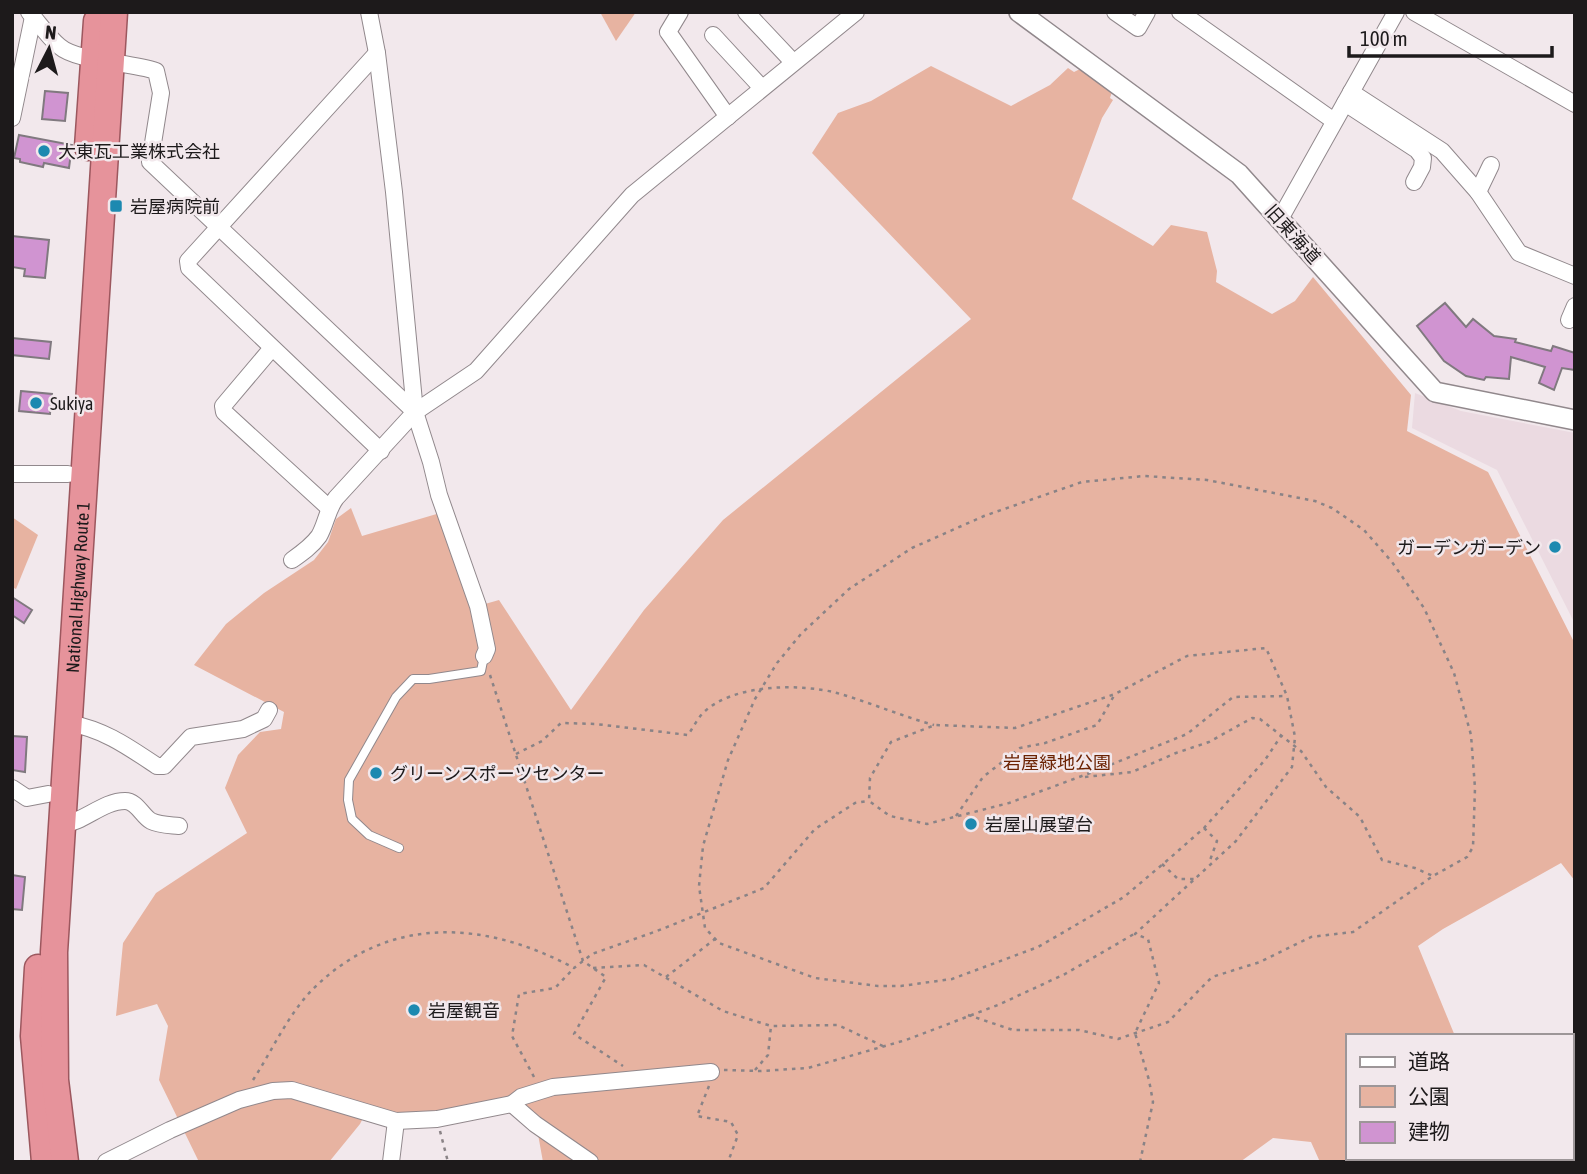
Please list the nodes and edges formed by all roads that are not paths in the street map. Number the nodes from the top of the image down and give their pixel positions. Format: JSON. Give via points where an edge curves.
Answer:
{"nodes":[{"id":1,"x":98,"y":12,"type":"edge"},
{"id":2,"x":114,"y":12,"type":"edge"},
{"id":3,"x":369,"y":12,"type":"edge"},
{"id":4,"x":680,"y":12,"type":"edge"},
{"id":5,"x":746,"y":12,"type":"edge"},
{"id":6,"x":856,"y":12,"type":"edge"},
{"id":7,"x":1018,"y":12,"type":"edge"},
{"id":8,"x":1115,"y":12,"type":"edge"},
{"id":9,"x":1147,"y":12,"type":"edge"},
{"id":10,"x":1180,"y":12,"type":"edge"},
{"id":11,"x":1396,"y":12,"type":"edge"},
{"id":12,"x":1414,"y":12,"type":"edge"},
{"id":13,"x":31,"y":15,"type":"edge"},
{"id":14,"x":713,"y":35,"type":"dead end"},
{"id":15,"x":377,"y":53,"type":"junction"},
{"id":16,"x":103,"y":60,"type":"junction"},
{"id":17,"x":793,"y":62,"type":"junction"},
{"id":18,"x":762,"y":88,"type":"junction"},
{"id":19,"x":1348,"y":98,"type":"junction"},
{"id":20,"x":1575,"y":104,"type":"edge"},
{"id":21,"x":728,"y":117,"type":"junction"},
{"id":22,"x":12,"y":118,"type":"edge"},
{"id":23,"x":1334,"y":121,"type":"junction"},
{"id":24,"x":1491,"y":165,"type":"dead end"},
{"id":25,"x":1414,"y":182,"type":"dead end"},
{"id":26,"x":1478,"y":192,"type":"junction"},
{"id":27,"x":1279,"y":219,"type":"junction"},
{"id":28,"x":218,"y":228,"type":"junction"},
{"id":29,"x":1575,"y":276,"type":"edge"},
{"id":30,"x":272,"y":348,"type":"junction"},
{"id":31,"x":415,"y":412,"type":"junction"},
{"id":32,"x":1575,"y":420,"type":"edge"},
{"id":33,"x":381,"y":451,"type":"junction"},
{"id":34,"x":12,"y":474,"type":"edge"},
{"id":35,"x":68,"y":474,"type":"junction"},
{"id":36,"x":329,"y":508,"type":"junction"},
{"id":37,"x":292,"y":560,"type":"dead end"},
{"id":38,"x":484,"y":656,"type":"joint"},
{"id":39,"x":269,"y":710,"type":"dead end"},
{"id":40,"x":69,"y":723,"type":"junction"},
{"id":41,"x":12,"y":788,"type":"edge"},
{"id":42,"x":48,"y":794,"type":"junction"},
{"id":43,"x":62,"y":825,"type":"junction"},
{"id":44,"x":179,"y":826,"type":"dead end"},
{"id":45,"x":399,"y":848,"type":"dead end"},
{"id":46,"x":711,"y":1072,"type":"road end"},
{"id":47,"x":512,"y":1104,"type":"junction"},
{"id":48,"x":396,"y":1121,"type":"junction"},
{"id":49,"x":45,"y":1162,"type":"edge"},
{"id":50,"x":65,"y":1162,"type":"edge"},
{"id":51,"x":106,"y":1162,"type":"edge"},
{"id":52,"x":391,"y":1162,"type":"edge"},
{"id":53,"x":590,"y":1162,"type":"edge"}],
"edges":[{"from":1,"to":16,"type":"highway","name":"National Highway Route 1"},
{"from":2,"to":16,"type":"highway","name":"National Highway Route 1"},
{"from":3,"to":15,"type":"street"},
{"from":4,"to":21,"type":"street","via":[[668,32]]},
{"from":5,"to":17,"type":"street"},
{"from":6,"to":17,"type":"street"},
{"from":7,"to":27,"type":"street","name":"旧東海道","via":[[1239,174]]},
{"from":8,"to":9,"type":"street","via":[[1138,28]]},
{"from":10,"to":23,"type":"street"},
{"from":11,"to":19,"type":"street"},
{"from":12,"to":20,"type":"street"},
{"from":13,"to":16,"type":"street","via":[[59,47],[72,55]]},
{"from":13,"to":22,"type":"street"},
{"from":14,"to":18,"type":"street"},
{"from":15,"to":28,"type":"street"},
{"from":15,"to":31,"type":"street"},
{"from":16,"to":28,"type":"street","via":[[156,71],[161,93],[150,162]]},
{"from":16,"to":35,"type":"highway","name":"National Highway Route 1"},
{"from":16,"to":40,"type":"highway","name":"National Highway Route 1"},
{"from":17,"to":18,"type":"street"},
{"from":18,"to":21,"type":"street"},
{"from":19,"to":23,"type":"street"},
{"from":19,"to":25,"type":"street","via":[[1417,150],[1423,158]]},
{"from":19,"to":26,"type":"street","via":[[1442,151]]},
{"from":21,"to":31,"type":"street","via":[[632,195],[476,371]]},
{"from":23,"to":27,"type":"street"},
{"from":24,"to":26,"type":"street"},
{"from":26,"to":29,"type":"street","via":[[1519,253]]},
{"from":27,"to":32,"type":"street","name":"旧東海道","via":[[1434,392]]},
{"from":28,"to":30,"type":"street","via":[[187,261],[189,268]]},
{"from":28,"to":31,"type":"street"},
{"from":30,"to":33,"type":"street"},
{"from":30,"to":36,"type":"street","via":[[223,406],[224,411]]},
{"from":31,"to":33,"type":"street"},
{"from":31,"to":38,"type":"street","via":[[478,606]]},
{"from":33,"to":36,"type":"street"},
{"from":34,"to":35,"type":"street"},
{"from":35,"to":42,"type":"highway","name":"National Highway Route 1"},
{"from":36,"to":37,"type":"street","via":[[320,534]]},
{"from":38,"to":45,"type":"lane","via":[[481,671],[413,679],[396,696],[349,780],[352,819],[369,835]]},
{"from":39,"to":40,"type":"street","via":[[264,719],[243,729],[191,737],[164,766],[111,736]]},
{"from":40,"to":43,"type":"highway","name":"National Highway Route 1"},
{"from":41,"to":42,"type":"street","via":[[27,798]]},
{"from":42,"to":49,"type":"highway","name":"National Highway Route 1","via":[[34,1036]]},
{"from":43,"to":44,"type":"street","via":[[125,801],[150,821]]},
{"from":43,"to":50,"type":"highway","name":"National Highway Route 1","via":[[54,952],[55,1080]]},
{"from":46,"to":47,"type":"street","via":[[570,1084],[536,1091]]},
{"from":47,"to":48,"type":"street","via":[[437,1119]]},
{"from":47,"to":53,"type":"street"},
{"from":48,"to":51,"type":"street","via":[[292,1090],[274,1091],[239,1100]]},
{"from":48,"to":52,"type":"street"}]}
